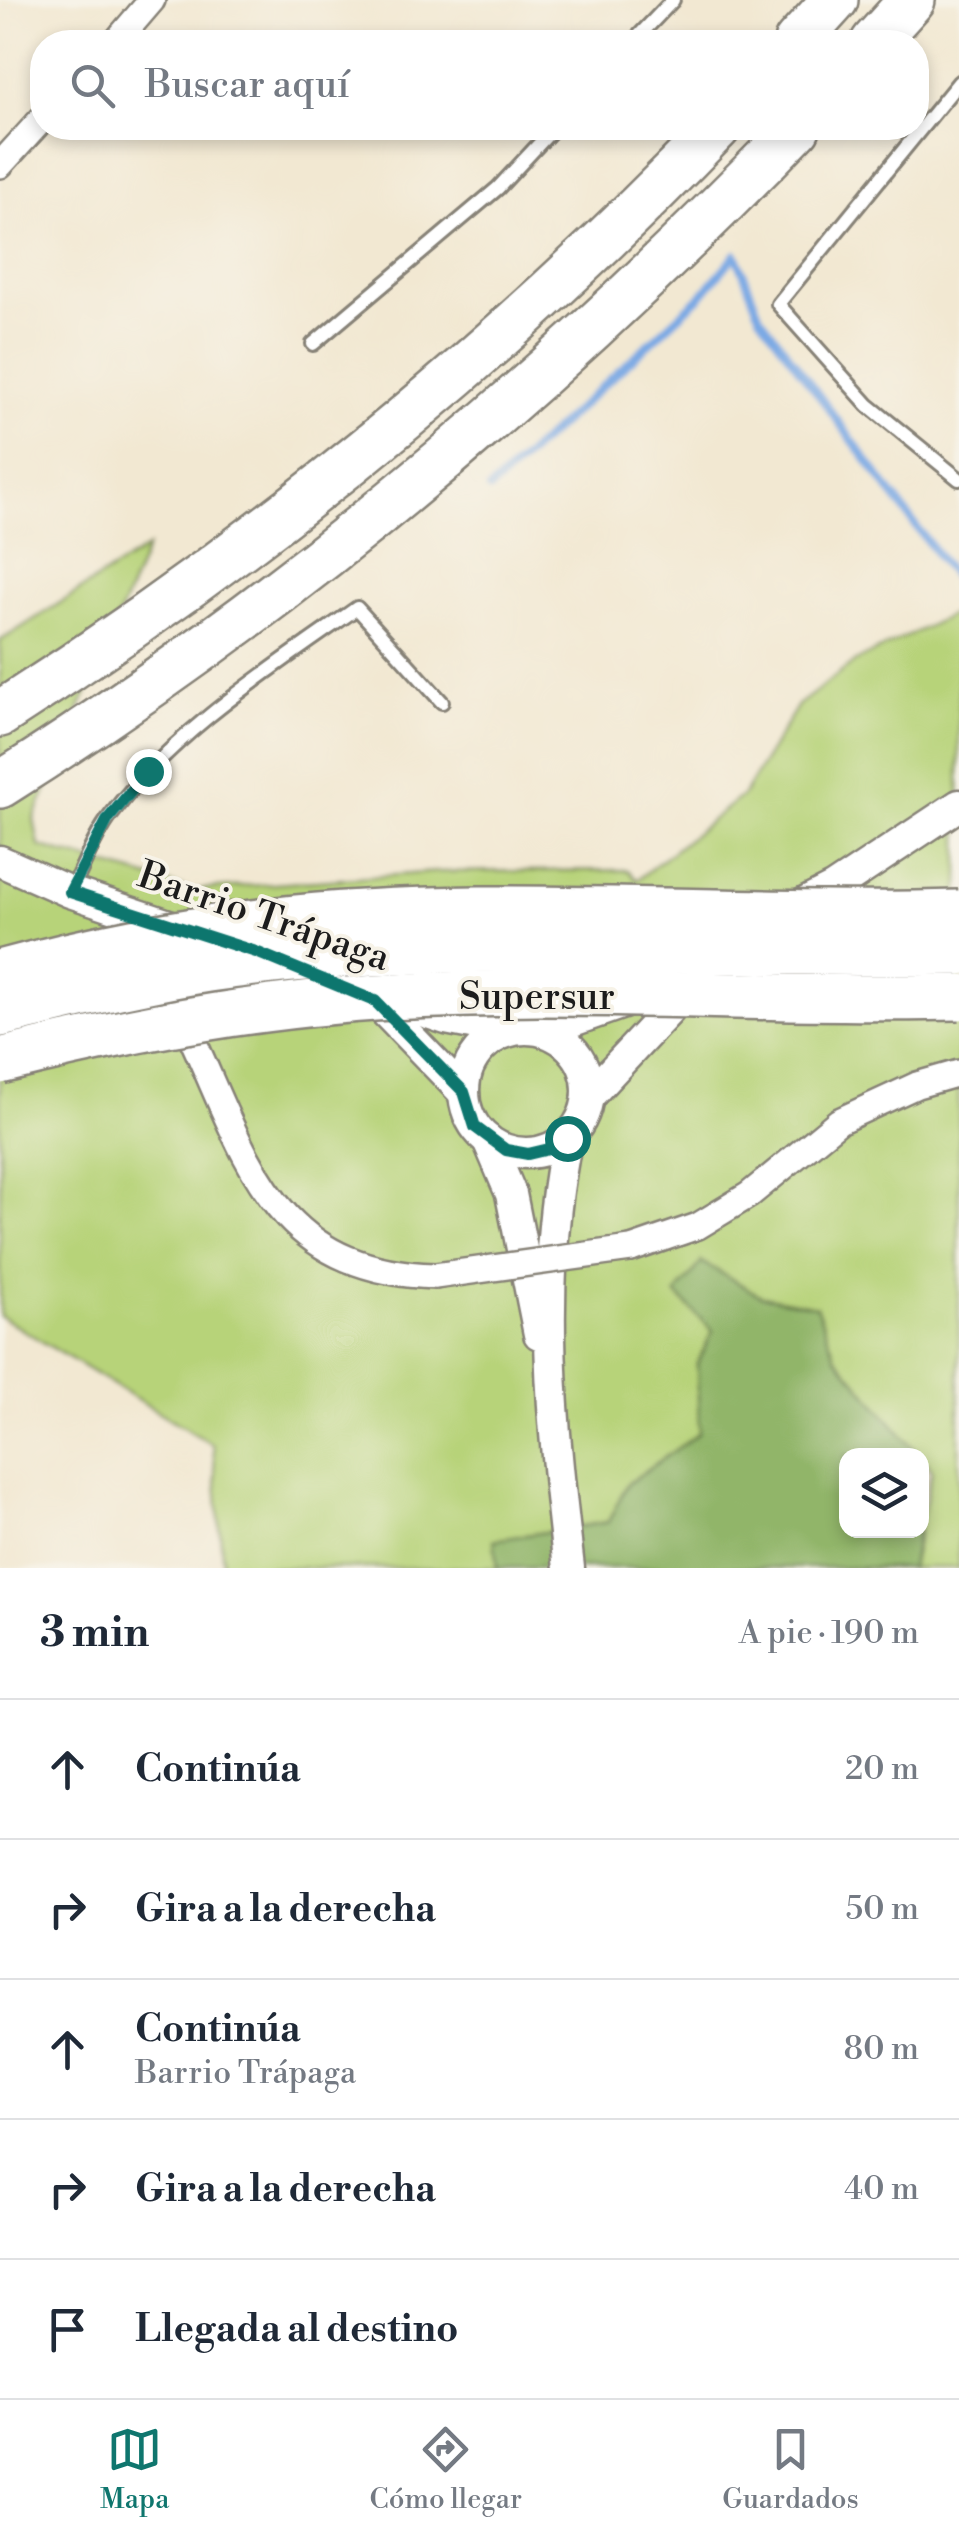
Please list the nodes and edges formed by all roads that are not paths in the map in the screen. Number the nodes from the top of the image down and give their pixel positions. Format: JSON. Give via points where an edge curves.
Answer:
{"nodes":[{"id":1,"x":152,"y":0,"type":"edge"},
{"id":2,"x":673,"y":0,"type":"edge"},
{"id":3,"x":835,"y":0,"type":"edge"},
{"id":4,"x":912,"y":0,"type":"edge"},
{"id":5,"x":126,"y":30,"type":"edge"},
{"id":6,"x":644,"y":30,"type":"edge"},
{"id":7,"x":808,"y":30,"type":"edge"},
{"id":8,"x":885,"y":30,"type":"edge"},
{"id":9,"x":959,"y":82,"type":"edge"},
{"id":10,"x":929,"y":119,"type":"edge"},
{"id":11,"x":30,"y":132,"type":"edge"},
{"id":12,"x":543,"y":140,"type":"edge"},
{"id":13,"x":705,"y":140,"type":"edge"},
{"id":14,"x":785,"y":140,"type":"edge"},
{"id":15,"x":912,"y":140,"type":"edge"},
{"id":16,"x":0,"y":164,"type":"edge"},
{"id":17,"x":313,"y":344,"type":"dead end"},
{"id":18,"x":959,"y":480,"type":"edge"},
{"id":19,"x":442,"y":702,"type":"dead end"},
{"id":20,"x":18,"y":703,"type":"edge"},
{"id":21,"x":0,"y":785,"type":"edge"},
{"id":22,"x":959,"y":805,"type":"edge"},
{"id":23,"x":0,"y":861,"type":"edge"},
{"id":24,"x":70,"y":892,"type":"junction"},
{"id":25,"x":959,"y":913,"type":"edge"},
{"id":26,"x":134,"y":915,"type":"junction"},
{"id":27,"x":959,"y":952,"type":"edge"},
{"id":28,"x":0,"y":973,"type":"edge"},
{"id":29,"x":700,"y":977,"type":"junction"},
{"id":30,"x":959,"y":997,"type":"edge"},
{"id":31,"x":375,"y":1001,"type":"junction"},
{"id":32,"x":0,"y":1014,"type":"edge"},
{"id":33,"x":507,"y":1031,"type":"junction"},
{"id":34,"x":544,"y":1031,"type":"junction"},
{"id":35,"x":0,"y":1061,"type":"edge"},
{"id":36,"x":959,"y":1072,"type":"edge"},
{"id":37,"x":464,"y":1092,"type":"junction"},
{"id":38,"x":588,"y":1098,"type":"junction"},
{"id":39,"x":567,"y":1138,"type":"junction"},
{"id":40,"x":488,"y":1140,"type":"junction"},
{"id":41,"x":547,"y":1350,"type":"junction"},
{"id":42,"x":569,"y":1568,"type":"edge"}],
"edges":[{"from":1,"to":5,"type":"street"},
{"from":2,"to":6,"type":"lane"},
{"from":3,"to":7,"type":"highway"},
{"from":4,"to":8,"type":"highway"},
{"from":9,"to":10,"type":"lane"},
{"from":11,"to":16,"type":"street"},
{"from":12,"to":17,"type":"lane","via":[[498,188]]},
{"from":13,"to":20,"type":"highway","via":[[400,422],[245,545]]},
{"from":14,"to":21,"type":"highway","via":[[658,268],[461,446],[280,591]]},
{"from":15,"to":18,"type":"lane","via":[[778,304],[868,405]]},
{"from":19,"to":24,"type":"lane","via":[[356,608],[266,672],[148,771],[108,819]]},
{"from":22,"to":29,"type":"street","via":[[834,888],[760,926]]},
{"from":23,"to":24,"type":"street","name":"Barrio Trápaga"},
{"from":24,"to":26,"type":"street","name":"Barrio Trápaga"},
{"from":25,"to":28,"type":"highway","bridge":true,"via":[[546,910],[342,916],[116,946]]},
{"from":26,"to":31,"type":"street","name":"Barrio Trápaga","via":[[256,952]]},
{"from":26,"to":36,"type":"street","bridge":true,"via":[[271,1204],[308,1240],[397,1275],[435,1276],[631,1249],[698,1226],[748,1195],[839,1120]]},
{"from":27,"to":32,"type":"highway","name":"Supersur","bridge":true,"via":[[362,956],[208,969]]},
{"from":29,"to":34,"type":"street"},
{"from":29,"to":38,"type":"street"},
{"from":30,"to":35,"type":"highway","name":"Supersur","bridge":true,"via":[[336,1001],[154,1025]]},
{"from":31,"to":33,"type":"street","name":"Barrio Trápaga"},
{"from":31,"to":37,"type":"street"},
{"from":33,"to":34,"type":"street"},
{"from":33,"to":37,"type":"street","via":[[476,1054]]},
{"from":34,"to":38,"type":"street","via":[[578,1056]]},
{"from":37,"to":40,"type":"street","via":[[475,1127]]},
{"from":38,"to":39,"type":"street"},
{"from":39,"to":40,"type":"street","via":[[528,1154]]},
{"from":39,"to":41,"type":"street","via":[[551,1231]]},
{"from":40,"to":41,"type":"street","via":[[511,1194],[536,1326]]},
{"from":41,"to":42,"type":"street"}]}
